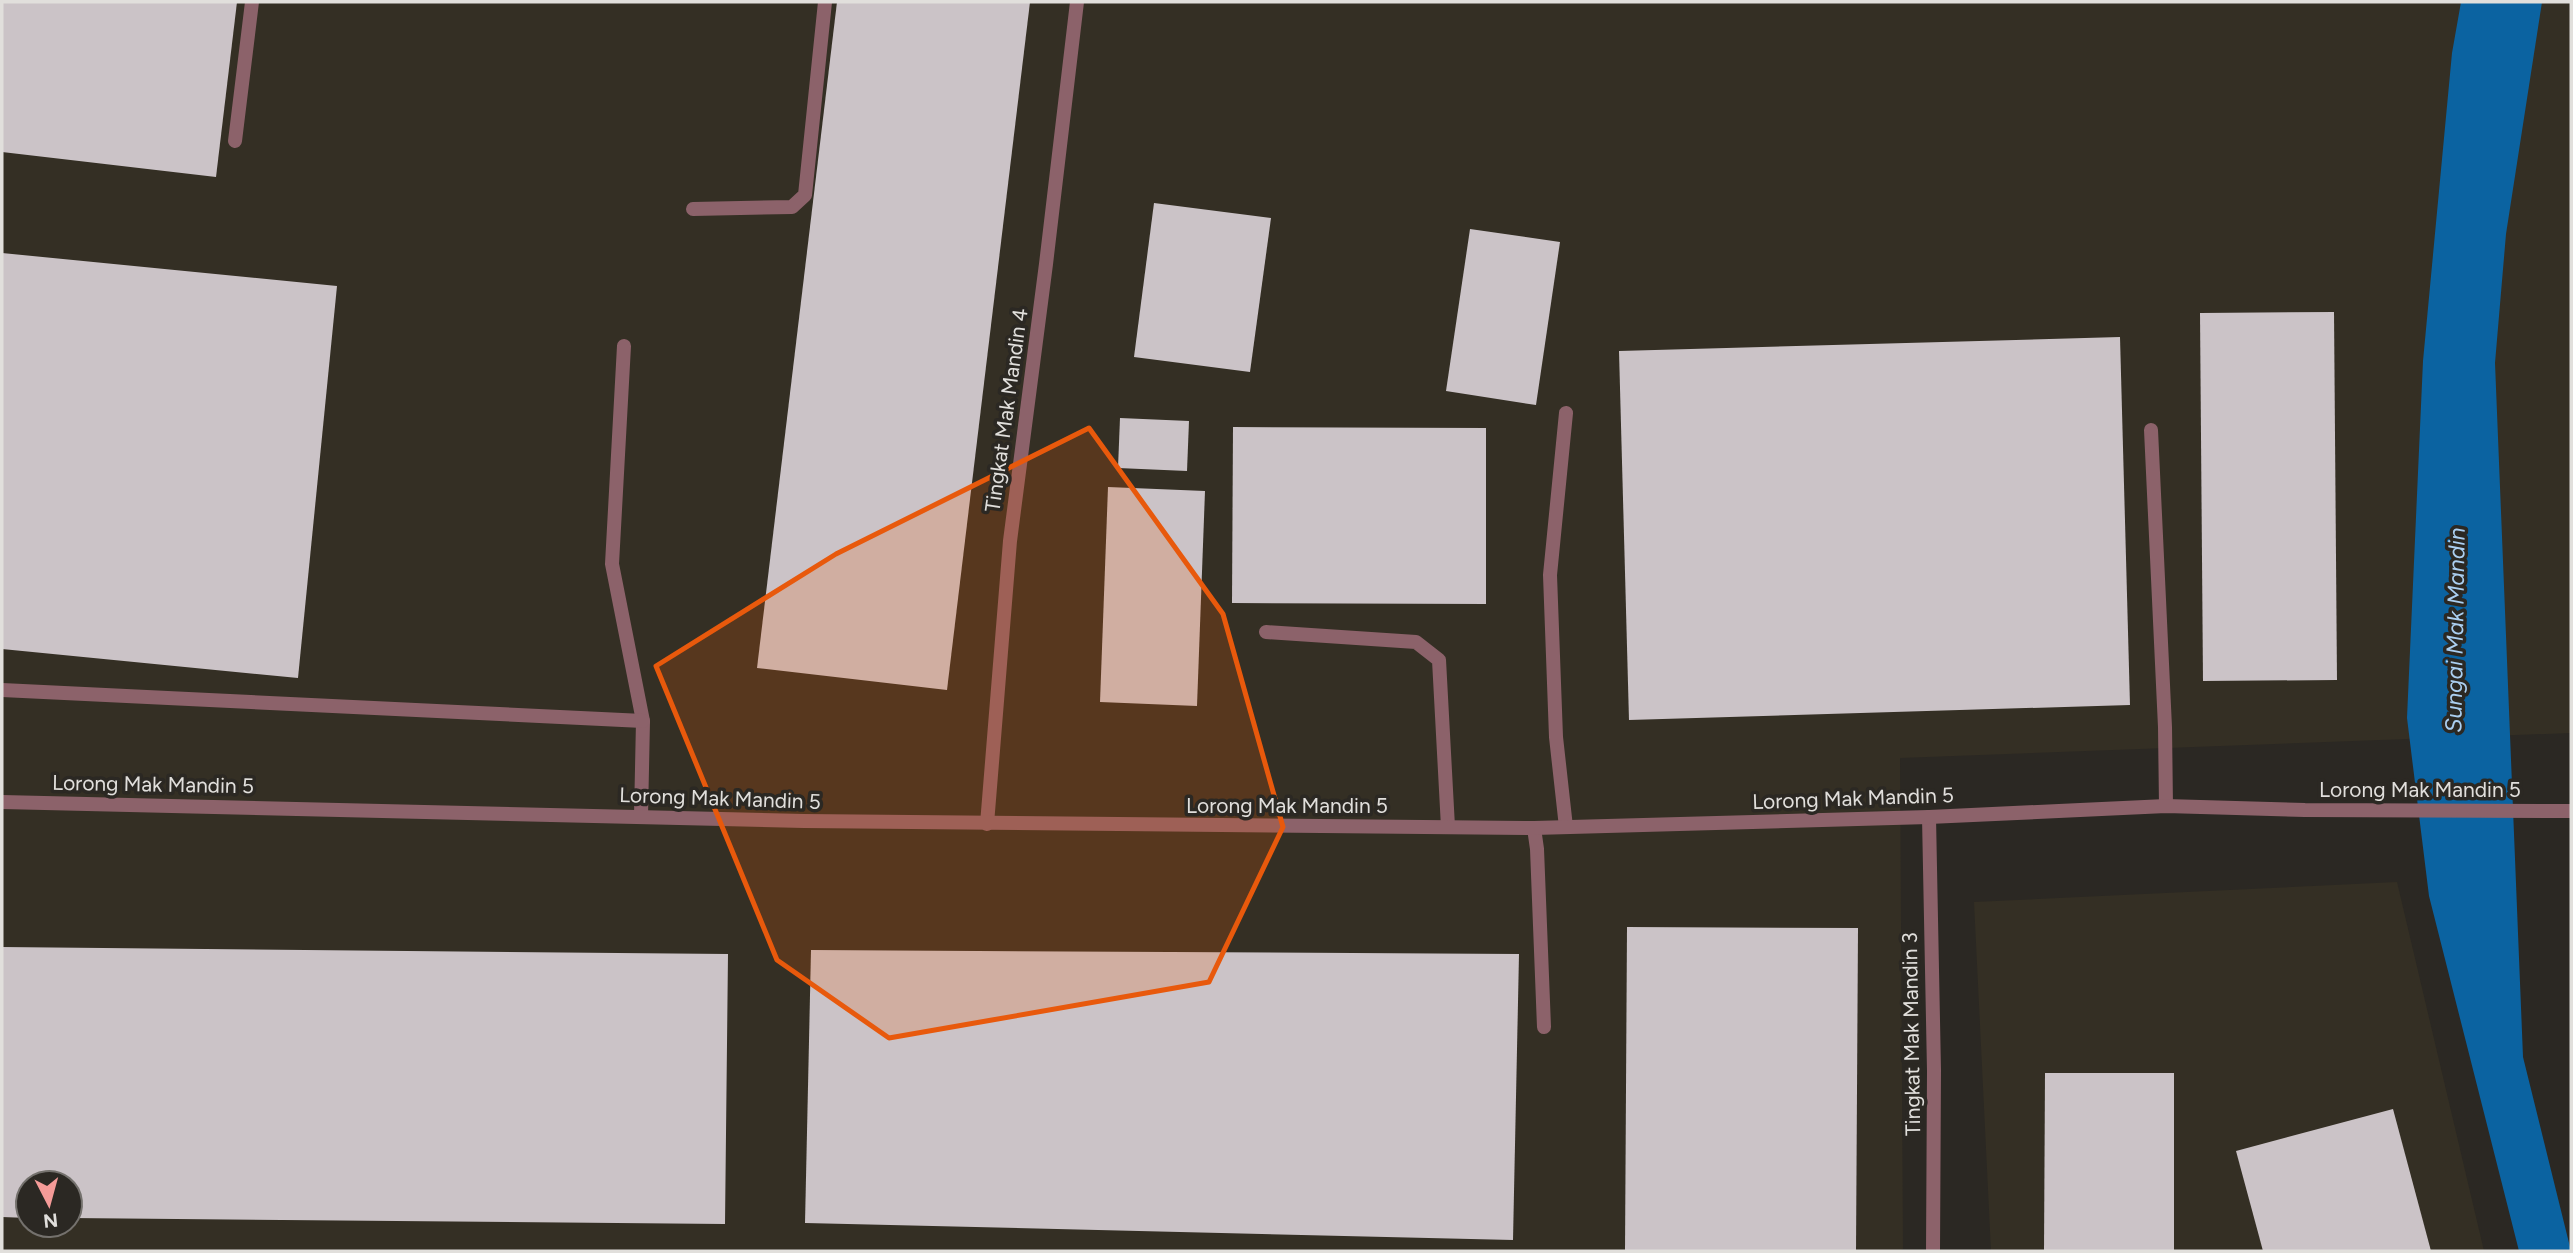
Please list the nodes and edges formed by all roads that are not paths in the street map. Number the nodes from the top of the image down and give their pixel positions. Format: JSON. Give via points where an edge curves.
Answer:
{"nodes":[{"id":1,"x":252,"y":2,"type":"edge"},
{"id":2,"x":825,"y":2,"type":"edge"},
{"id":3,"x":1077,"y":2,"type":"edge"},
{"id":4,"x":236,"y":141,"type":"dead end"},
{"id":5,"x":693,"y":209,"type":"dead end"},
{"id":6,"x":624,"y":346,"type":"dead end"},
{"id":7,"x":1566,"y":412,"type":"dead end"},
{"id":8,"x":2151,"y":430,"type":"dead end"},
{"id":9,"x":1266,"y":632,"type":"dead end"},
{"id":10,"x":2,"y":690,"type":"edge"},
{"id":11,"x":643,"y":721,"type":"junction"},
{"id":12,"x":2,"y":802,"type":"edge"},
{"id":13,"x":2165,"y":806,"type":"junction"},
{"id":14,"x":2570,"y":811,"type":"edge"},
{"id":15,"x":641,"y":816,"type":"junction"},
{"id":16,"x":1929,"y":817,"type":"junction"},
{"id":17,"x":988,"y":824,"type":"junction"},
{"id":18,"x":1448,"y":827,"type":"junction"},
{"id":19,"x":1566,"y":827,"type":"junction"},
{"id":20,"x":1534,"y":828,"type":"junction"},
{"id":21,"x":1544,"y":1027,"type":"dead end"},
{"id":22,"x":1933,"y":1251,"type":"edge"}],
"edges":[{"from":1,"to":4,"type":"street"},
{"from":2,"to":5,"type":"street","via":[[806,195],[792,207]]},
{"from":3,"to":17,"type":"street","name":"Tingkat Mak Mandin 4","via":[[1010,541]]},
{"from":6,"to":11,"type":"street","via":[[612,564]]},
{"from":7,"to":19,"type":"street","via":[[1550,575],[1556,737]]},
{"from":8,"to":13,"type":"street"},
{"from":9,"to":18,"type":"street","via":[[1416,642],[1439,660]]},
{"from":10,"to":11,"type":"street"},
{"from":11,"to":15,"type":"street"},
{"from":12,"to":15,"type":"street","name":"Lorong Mak Mandin 5"},
{"from":13,"to":14,"type":"street","name":"Lorong Mak Mandin 5"},
{"from":13,"to":16,"type":"street","name":"Lorong Mak Mandin 5"},
{"from":15,"to":17,"type":"street","name":"Lorong Mak Mandin 5"},
{"from":16,"to":19,"type":"street","name":"Lorong Mak Mandin 5"},
{"from":16,"to":22,"type":"street","name":"Tingkat Mak Mandin 3"},
{"from":17,"to":18,"type":"street","name":"Lorong Mak Mandin 5"},
{"from":18,"to":20,"type":"street","name":"Lorong Mak Mandin 5"},
{"from":19,"to":20,"type":"street","name":"Lorong Mak Mandin 5"},
{"from":20,"to":21,"type":"street"}]}
